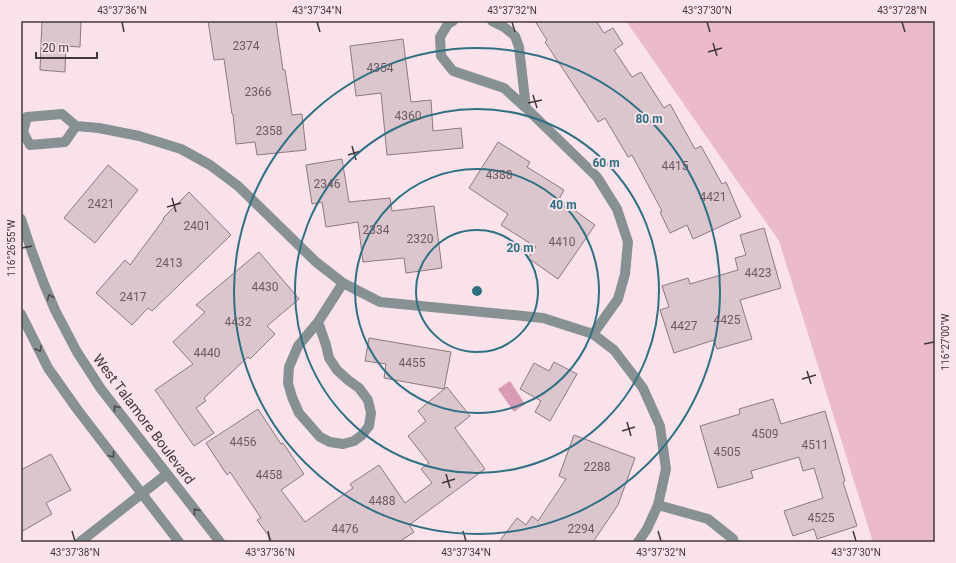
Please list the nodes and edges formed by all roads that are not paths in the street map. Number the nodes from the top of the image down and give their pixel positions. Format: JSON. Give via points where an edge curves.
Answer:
{"nodes":[{"id":1,"x":453,"y":21,"type":"edge"},
{"id":2,"x":492,"y":21,"type":"edge"},
{"id":3,"x":526,"y":108,"type":"junction"},
{"id":4,"x":76,"y":126,"type":"junction"},
{"id":5,"x":22,"y":132,"type":"edge"},
{"id":6,"x":21,"y":219,"type":"edge"},
{"id":7,"x":343,"y":284,"type":"junction"},
{"id":8,"x":21,"y":314,"type":"edge"},
{"id":9,"x":318,"y":322,"type":"junction"},
{"id":10,"x":593,"y":334,"type":"junction"},
{"id":11,"x":166,"y":474,"type":"junction"},
{"id":12,"x":142,"y":494,"type":"junction"},
{"id":13,"x":658,"y":505,"type":"junction"},
{"id":14,"x":80,"y":542,"type":"edge"},
{"id":15,"x":179,"y":542,"type":"edge"},
{"id":16,"x":220,"y":542,"type":"edge"},
{"id":17,"x":638,"y":542,"type":"edge"},
{"id":18,"x":734,"y":542,"type":"edge"}],
"edges":[{"from":1,"to":3,"type":"street","via":[[440,37],[441,56],[453,71],[504,88]]},
{"from":2,"to":3,"type":"street","via":[[515,36],[519,48]]},
{"from":3,"to":10,"type":"street","via":[[597,177],[617,209],[628,242],[625,274],[618,299]]},
{"from":4,"to":5,"type":"street","via":[[62,114],[27,117]]},
{"from":4,"to":5,"type":"street","via":[[65,142],[30,145]]},
{"from":4,"to":7,"type":"street","via":[[139,136],[181,149],[210,166],[238,186],[316,262]]},
{"from":11,"to":6,"type":"street","name":"West Talamore Boulevard","one_way":true,"via":[[101,389],[77,352],[55,310]]},
{"from":7,"to":9,"type":"street"},
{"from":7,"to":10,"type":"street","via":[[380,302],[543,318]]},
{"from":8,"to":12,"type":"street","one_way":true,"via":[[48,368]]},
{"from":9,"to":9,"type":"street","via":[[298,346],[289,367],[288,383],[299,413],[320,437],[342,444],[354,441],[362,435],[369,426],[371,413],[368,400],[359,388],[337,370],[329,358]]},
{"from":10,"to":13,"type":"street","via":[[614,350],[643,388],[660,426],[666,470]]},
{"from":11,"to":12,"type":"street"},
{"from":16,"to":11,"type":"street","name":"West Talamore Boulevard","one_way":true},
{"from":12,"to":14,"type":"street"},
{"from":12,"to":15,"type":"street"},
{"from":13,"to":17,"type":"street","via":[[648,529]]},
{"from":13,"to":18,"type":"street","via":[[708,519]]}]}
